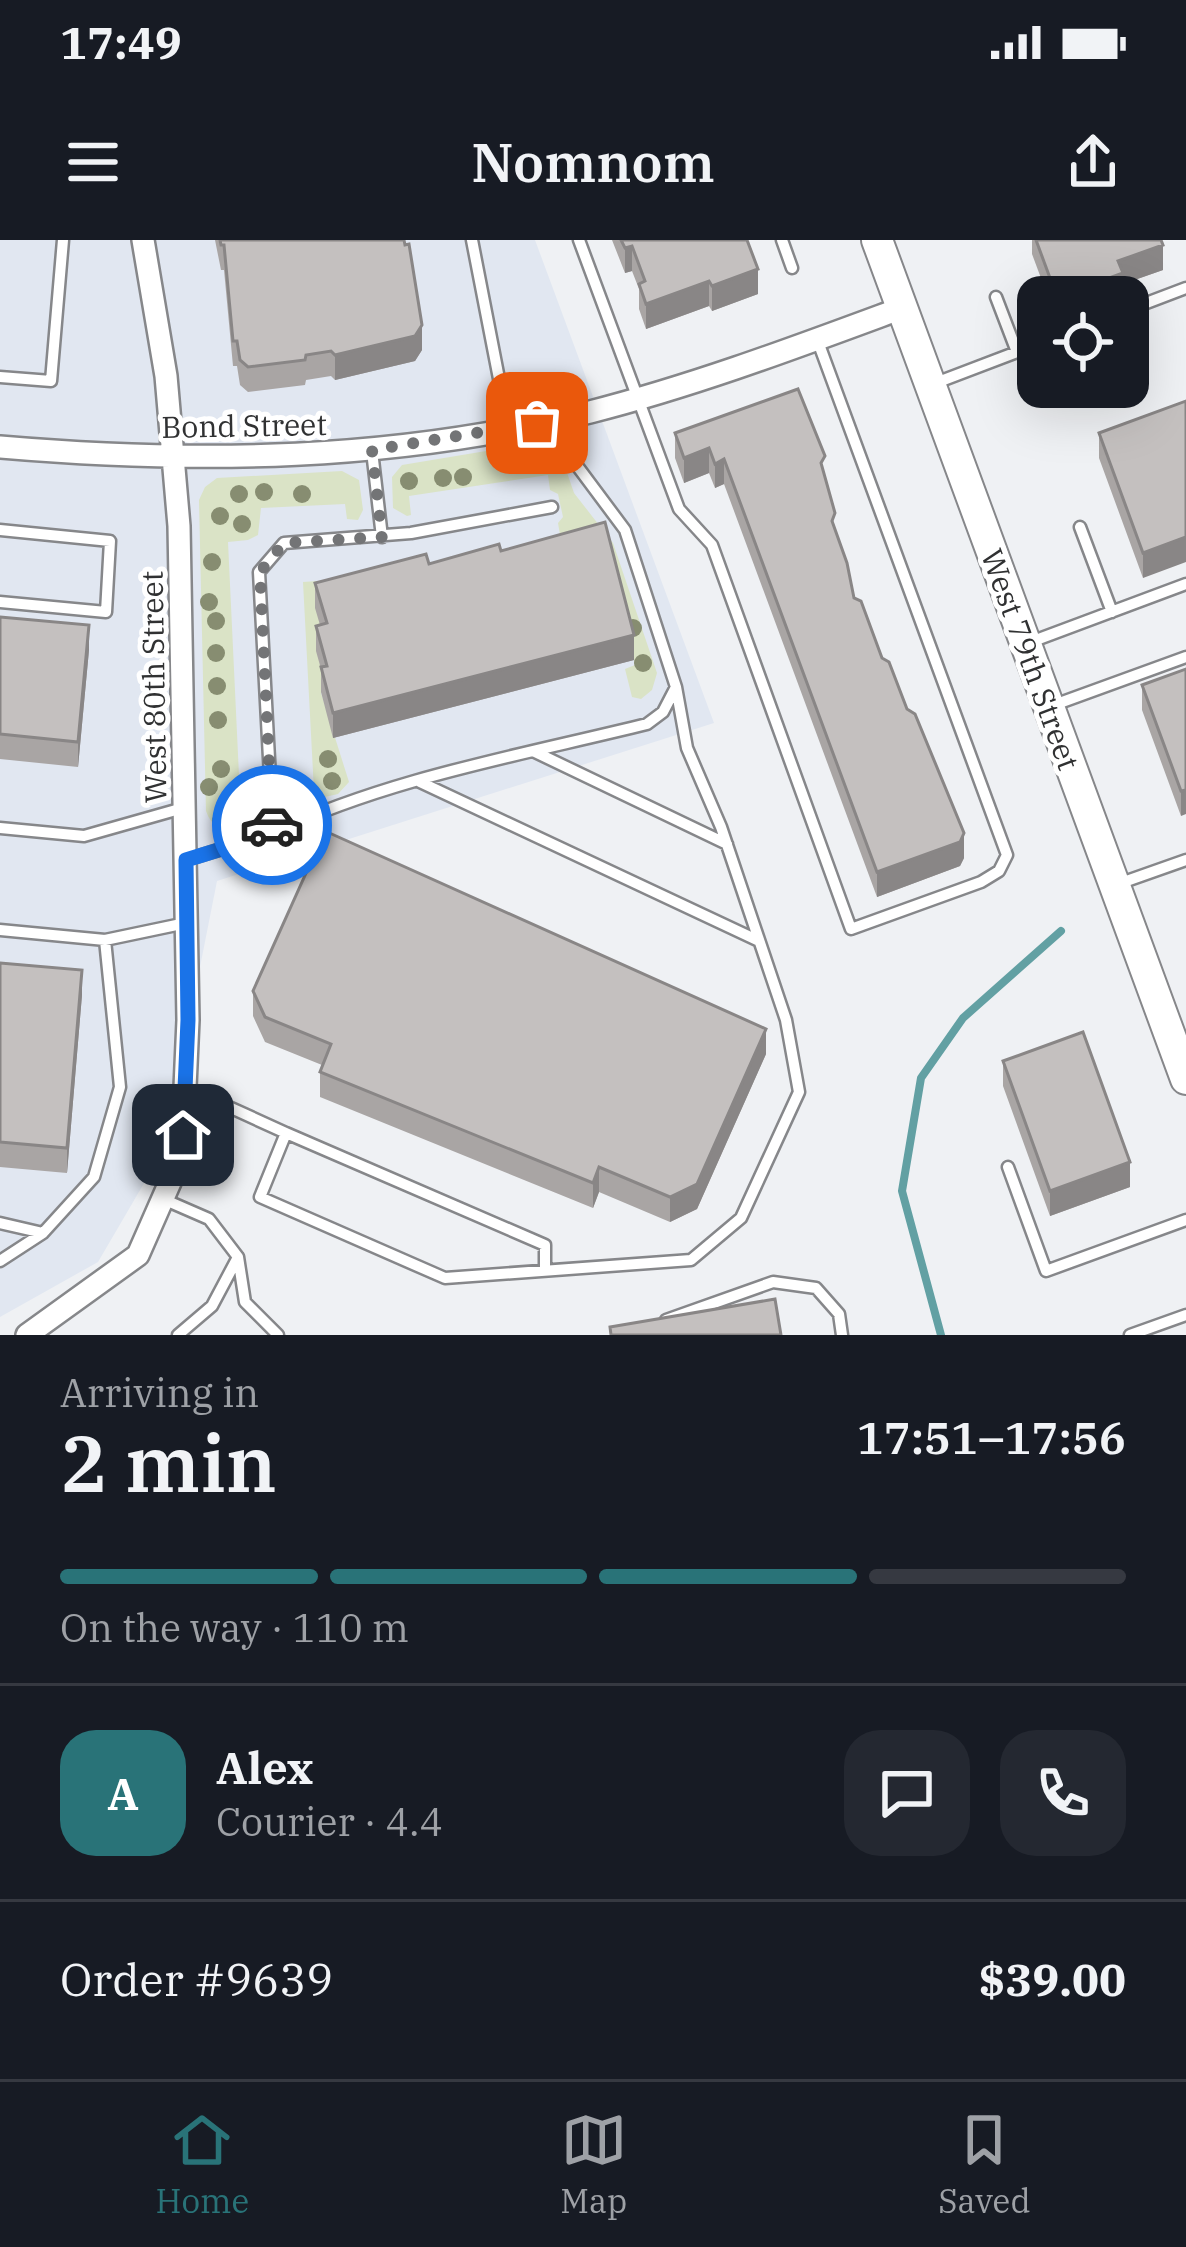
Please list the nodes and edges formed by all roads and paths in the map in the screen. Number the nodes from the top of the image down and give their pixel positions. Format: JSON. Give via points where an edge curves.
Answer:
{"nodes":[{"id":1,"x":63,"y":240,"type":"edge"},
{"id":2,"x":143,"y":240,"type":"edge"},
{"id":3,"x":472,"y":240,"type":"edge"},
{"id":4,"x":579,"y":240,"type":"edge"},
{"id":5,"x":782,"y":240,"type":"edge"},
{"id":6,"x":877,"y":240,"type":"edge"},
{"id":7,"x":792,"y":268,"type":"dead end"},
{"id":8,"x":1186,"y":288,"type":"edge"},
{"id":9,"x":996,"y":297,"type":"dead end"},
{"id":10,"x":1149,"y":302,"type":"edge"},
{"id":11,"x":902,"y":308,"type":"junction"},
{"id":12,"x":817,"y":339,"type":"junction"},
{"id":13,"x":1017,"y":352,"type":"joint"},
{"id":14,"x":0,"y":377,"type":"edge"},
{"id":15,"x":930,"y":385,"type":"junction"},
{"id":16,"x":638,"y":398,"type":"junction"},
{"id":17,"x":566,"y":417,"type":"junction"},
{"id":18,"x":509,"y":430,"type":"junction"},
{"id":19,"x":0,"y":447,"type":"edge"},
{"id":20,"x":372,"y":450,"type":"junction"},
{"id":21,"x":174,"y":458,"type":"junction"},
{"id":22,"x":552,"y":507,"type":"dead end"},
{"id":23,"x":1080,"y":527,"type":"dead end"},
{"id":24,"x":0,"y":530,"type":"edge"},
{"id":25,"x":382,"y":537,"type":"junction"},
{"id":26,"x":1186,"y":584,"type":"edge"},
{"id":27,"x":0,"y":602,"type":"edge"},
{"id":28,"x":1112,"y":612,"type":"junction"},
{"id":29,"x":1025,"y":644,"type":"junction"},
{"id":30,"x":1186,"y":657,"type":"edge"},
{"id":31,"x":676,"y":687,"type":"junction"},
{"id":32,"x":1049,"y":707,"type":"junction"},
{"id":33,"x":535,"y":752,"type":"junction"},
{"id":34,"x":419,"y":781,"type":"junction"},
{"id":35,"x":186,"y":807,"type":"junction"},
{"id":36,"x":0,"y":828,"type":"edge"},
{"id":37,"x":273,"y":833,"type":"junction"},
{"id":38,"x":727,"y":844,"type":"junction"},
{"id":39,"x":186,"y":860,"type":"junction"},
{"id":40,"x":1184,"y":865,"type":"edge"},
{"id":41,"x":1115,"y":886,"type":"junction"},
{"id":42,"x":187,"y":923,"type":"junction"},
{"id":43,"x":0,"y":930,"type":"edge"},
{"id":44,"x":105,"y":940,"type":"junction"},
{"id":45,"x":759,"y":941,"type":"junction"},
{"id":46,"x":1186,"y":1078,"type":"edge"},
{"id":47,"x":185,"y":1100,"type":"junction"},
{"id":48,"x":286,"y":1133,"type":"junction"},
{"id":49,"x":1008,"y":1167,"type":"dead end"},
{"id":50,"x":163,"y":1198,"type":"junction"},
{"id":51,"x":1186,"y":1220,"type":"edge"},
{"id":52,"x":0,"y":1223,"type":"edge"},
{"id":53,"x":43,"y":1233,"type":"junction"},
{"id":54,"x":238,"y":1257,"type":"junction"},
{"id":55,"x":0,"y":1261,"type":"edge"},
{"id":56,"x":545,"y":1270,"type":"junction"},
{"id":57,"x":1186,"y":1315,"type":"edge"},
{"id":58,"x":643,"y":1328,"type":"edge"},
{"id":59,"x":27,"y":1335,"type":"edge"},
{"id":60,"x":178,"y":1335,"type":"edge"},
{"id":61,"x":278,"y":1335,"type":"edge"},
{"id":62,"x":842,"y":1335,"type":"edge"},
{"id":63,"x":1130,"y":1335,"type":"edge"}],
"edges":[{"from":1,"to":14,"type":"lane","via":[[51,381]]},
{"from":2,"to":21,"type":"street","name":"West 80th Street"},
{"from":3,"to":18,"type":"lane"},
{"from":4,"to":16,"type":"lane"},
{"from":5,"to":7,"type":"lane"},
{"from":6,"to":11,"type":"street","name":"West 79th Street"},
{"from":8,"to":10,"type":"lane"},
{"from":9,"to":13,"type":"lane"},
{"from":11,"to":12,"type":"street","name":"Bond Street"},
{"from":11,"to":15,"type":"street","name":"West 79th Street"},
{"from":12,"to":16,"type":"street","name":"Bond Street"},
{"from":12,"to":16,"type":"lane","via":[[1007,856],[981,882],[850,929],[712,545],[679,509]]},
{"from":13,"to":15,"type":"lane"},
{"from":15,"to":29,"type":"street","name":"West 79th Street"},
{"from":16,"to":17,"type":"street","name":"Bond Street"},
{"from":17,"to":18,"type":"street","name":"Bond Street"},
{"from":17,"to":31,"type":"lane","via":[[575,463],[626,530]]},
{"from":18,"to":20,"type":"street","name":"Bond Street"},
{"from":19,"to":21,"type":"street","name":"Bond Street"},
{"from":20,"to":21,"type":"street","name":"Bond Street"},
{"from":20,"to":25,"type":"lane"},
{"from":21,"to":35,"type":"street","name":"West 80th Street"},
{"from":22,"to":25,"type":"lane"},
{"from":23,"to":28,"type":"lane"},
{"from":24,"to":27,"type":"lane","via":[[110,541],[106,612]]},
{"from":25,"to":37,"type":"lane","via":[[284,543],[260,572]]},
{"from":26,"to":28,"type":"lane"},
{"from":28,"to":29,"type":"lane"},
{"from":29,"to":32,"type":"street","name":"West 79th Street"},
{"from":30,"to":32,"type":"lane"},
{"from":31,"to":33,"type":"lane","via":[[647,724]]},
{"from":31,"to":38,"type":"lane","via":[[687,748]]},
{"from":32,"to":41,"type":"street","name":"West 79th Street"},
{"from":33,"to":34,"type":"lane"},
{"from":33,"to":38,"type":"lane"},
{"from":34,"to":37,"type":"lane"},
{"from":34,"to":45,"type":"lane"},
{"from":35,"to":36,"type":"lane","via":[[84,836]]},
{"from":35,"to":39,"type":"street","name":"West 80th Street"},
{"from":37,"to":39,"type":"lane"},
{"from":38,"to":45,"type":"lane"},
{"from":39,"to":42,"type":"street","name":"West 80th Street"},
{"from":40,"to":41,"type":"lane"},
{"from":41,"to":46,"type":"street","name":"West 79th Street"},
{"from":42,"to":44,"type":"lane"},
{"from":42,"to":47,"type":"street","name":"West 80th Street"},
{"from":43,"to":44,"type":"lane"},
{"from":44,"to":53,"type":"lane","via":[[120,1087],[94,1177]]},
{"from":45,"to":56,"type":"lane","via":[[799,1092],[741,1218],[691,1260]]},
{"from":47,"to":48,"type":"lane","via":[[229,1107]]},
{"from":47,"to":50,"type":"street","name":"West 80th Street","via":[[182,1155]]},
{"from":48,"to":56,"type":"lane","via":[[545,1245]]},
{"from":48,"to":56,"type":"lane","via":[[260,1197],[445,1277]]},
{"from":49,"to":51,"type":"lane","via":[[1046,1271]]},
{"from":50,"to":54,"type":"lane","via":[[209,1220]]},
{"from":50,"to":59,"type":"street","name":"West 80th Street","via":[[137,1256]]},
{"from":52,"to":53,"type":"lane"},
{"from":53,"to":55,"type":"lane"},
{"from":54,"to":60,"type":"lane","via":[[212,1306]]},
{"from":54,"to":61,"type":"lane","via":[[245,1302]]},
{"from":57,"to":63,"type":"lane"},
{"from":58,"to":62,"type":"lane","via":[[773,1282],[816,1288],[839,1314]]}]}
